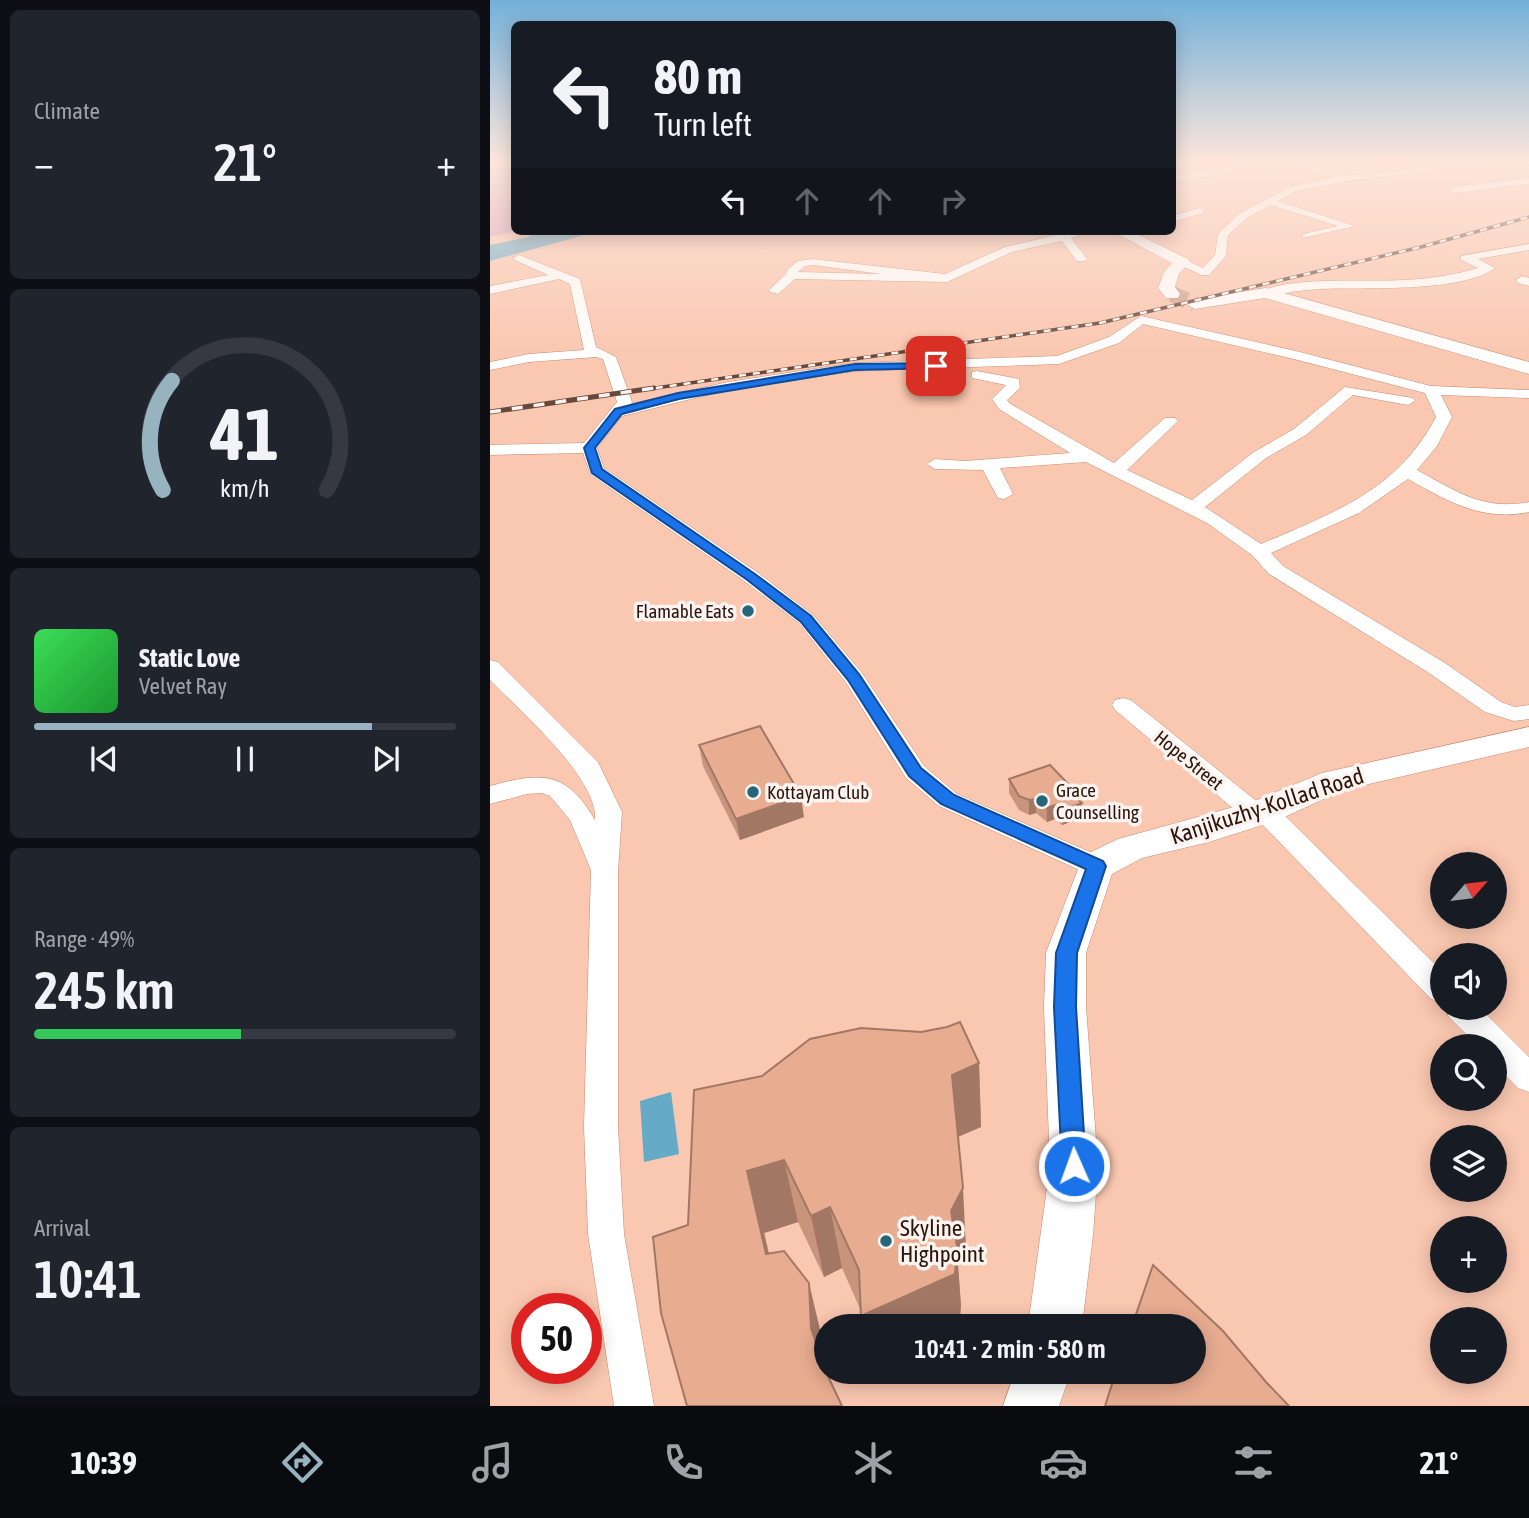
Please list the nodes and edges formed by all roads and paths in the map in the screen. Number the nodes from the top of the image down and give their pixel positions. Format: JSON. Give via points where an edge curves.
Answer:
{"nodes":[{"id":1,"x":1230,"y":228,"type":"edge"},
{"id":2,"x":1343,"y":228,"type":"edge"},
{"id":3,"x":1071,"y":235,"type":"edge"},
{"id":4,"x":1127,"y":235,"type":"edge"},
{"id":5,"x":1307,"y":236,"type":"dead end"},
{"id":6,"x":1064,"y":237,"type":"junction"},
{"id":7,"x":1529,"y":247,"type":"edge"},
{"id":8,"x":519,"y":258,"type":"dead end"},
{"id":9,"x":1081,"y":259,"type":"dead end"},
{"id":10,"x":1182,"y":262,"type":"junction"},
{"id":11,"x":563,"y":275,"type":"junction"},
{"id":12,"x":490,"y":290,"type":"edge"},
{"id":13,"x":774,"y":291,"type":"dead end"},
{"id":14,"x":1266,"y":293,"type":"junction"},
{"id":15,"x":1172,"y":294,"type":"dead end"},
{"id":16,"x":1195,"y":304,"type":"tunnel mouth"},
{"id":17,"x":594,"y":353,"type":"junction"},
{"id":18,"x":490,"y":366,"type":"edge"},
{"id":19,"x":936,"y":366,"type":"junction"},
{"id":20,"x":1529,"y":368,"type":"edge"},
{"id":21,"x":1529,"y":394,"type":"edge"},
{"id":22,"x":1434,"y":397,"type":"junction"},
{"id":23,"x":618,"y":412,"type":"junction"},
{"id":24,"x":1170,"y":421,"type":"dead end"},
{"id":25,"x":1064,"y":424,"type":"dead end"},
{"id":26,"x":1046,"y":432,"type":"junction"},
{"id":27,"x":589,"y":448,"type":"junction"},
{"id":28,"x":490,"y":450,"type":"edge"},
{"id":29,"x":1089,"y":457,"type":"junction"},
{"id":30,"x":935,"y":464,"type":"dead end"},
{"id":31,"x":989,"y":464,"type":"junction"},
{"id":32,"x":1117,"y":470,"type":"junction"},
{"id":33,"x":1405,"y":470,"type":"junction"},
{"id":34,"x":1004,"y":494,"type":"dead end"},
{"id":35,"x":1193,"y":508,"type":"junction"},
{"id":36,"x":1527,"y":509,"type":"edge"},
{"id":37,"x":1261,"y":551,"type":"junction"},
{"id":38,"x":490,"y":667,"type":"edge"},
{"id":39,"x":1123,"y":705,"type":"dead end"},
{"id":40,"x":1529,"y":712,"type":"edge"},
{"id":41,"x":1529,"y":737,"type":"edge"},
{"id":42,"x":490,"y":795,"type":"edge"},
{"id":43,"x":1260,"y":812,"type":"junction"},
{"id":44,"x":1096,"y":866,"type":"junction"},
{"id":45,"x":604,"y":872,"type":"junction"},
{"id":46,"x":1430,"y":978,"type":"edge"},
{"id":47,"x":1472,"y":1020,"type":"edge"},
{"id":48,"x":1529,"y":1078,"type":"edge"},
{"id":49,"x":1057,"y":1314,"type":"edge"},
{"id":50,"x":1039,"y":1384,"type":"edge"},
{"id":51,"x":634,"y":1406,"type":"edge"},
{"id":52,"x":1031,"y":1406,"type":"edge"}],
"edges":[{"from":1,"to":10,"type":"street","via":[[1223,234],[1220,256],[1205,273]]},
{"from":2,"to":5,"type":"street"},
{"from":3,"to":6,"type":"street"},
{"from":4,"to":10,"type":"main road"},
{"from":6,"to":9,"type":"street"},
{"from":6,"to":13,"type":"street","via":[[1009,248],[947,278],[792,275]]},
{"from":7,"to":14,"type":"street","via":[[1465,258],[1489,268],[1416,286],[1292,287]]},
{"from":8,"to":11,"type":"street"},
{"from":10,"to":15,"type":"main road","via":[[1166,288]]},
{"from":11,"to":12,"type":"street"},
{"from":11,"to":17,"type":"street","via":[[576,282]]},
{"from":14,"to":16,"type":"main road"},
{"from":14,"to":20,"type":"main road"},
{"from":17,"to":18,"type":"street","via":[[555,354]]},
{"from":17,"to":23,"type":"street","via":[[609,356],[625,402]]},
{"from":19,"to":22,"type":"street","via":[[1059,360],[1114,340],[1141,320],[1296,355]]},
{"from":19,"to":23,"type":"street","via":[[812,372],[678,396]]},
{"from":19,"to":26,"type":"street","via":[[1014,382],[999,402]]},
{"from":21,"to":22,"type":"street"},
{"from":22,"to":33,"type":"street","via":[[1444,417],[1429,446]]},
{"from":22,"to":35,"type":"street","via":[[1350,390],[1300,432],[1260,455]]},
{"from":23,"to":27,"type":"street"},
{"from":24,"to":32,"type":"street"},
{"from":25,"to":26,"type":"street"},
{"from":26,"to":29,"type":"street"},
{"from":27,"to":28,"type":"street"},
{"from":27,"to":44,"type":"street","via":[[597,471],[806,619],[854,678],[915,772],[948,800]]},
{"from":29,"to":31,"type":"street"},
{"from":29,"to":32,"type":"street"},
{"from":30,"to":31,"type":"street"},
{"from":31,"to":34,"type":"street"},
{"from":32,"to":35,"type":"street"},
{"from":33,"to":36,"type":"street","via":[[1474,506],[1493,512]]},
{"from":33,"to":37,"type":"street","via":[[1363,503]]},
{"from":35,"to":37,"type":"street"},
{"from":37,"to":40,"type":"street","via":[[1276,570],[1493,707],[1514,714]]},
{"from":38,"to":45,"type":"street","via":[[589,768],[609,812]]},
{"from":39,"to":43,"type":"street","name":"Hope Street"},
{"from":41,"to":43,"type":"main road","name":"Kanjikuzhy-Kollad Road","via":[[1334,781]]},
{"from":42,"to":45,"type":"street","via":[[525,786],[552,787],[570,800],[590,833]]},
{"from":43,"to":44,"type":"main road","name":"Kanjikuzhy-Kollad Road","via":[[1131,848]]},
{"from":43,"to":46,"type":"street","name":"Hope Street"},
{"from":44,"to":49,"type":"main road","via":[[1066,953],[1074,1166]]},
{"from":45,"to":51,"type":"street","via":[[601,1127],[606,1234]]},
{"from":47,"to":48,"type":"street"},
{"from":50,"to":52,"type":"main road"}]}
